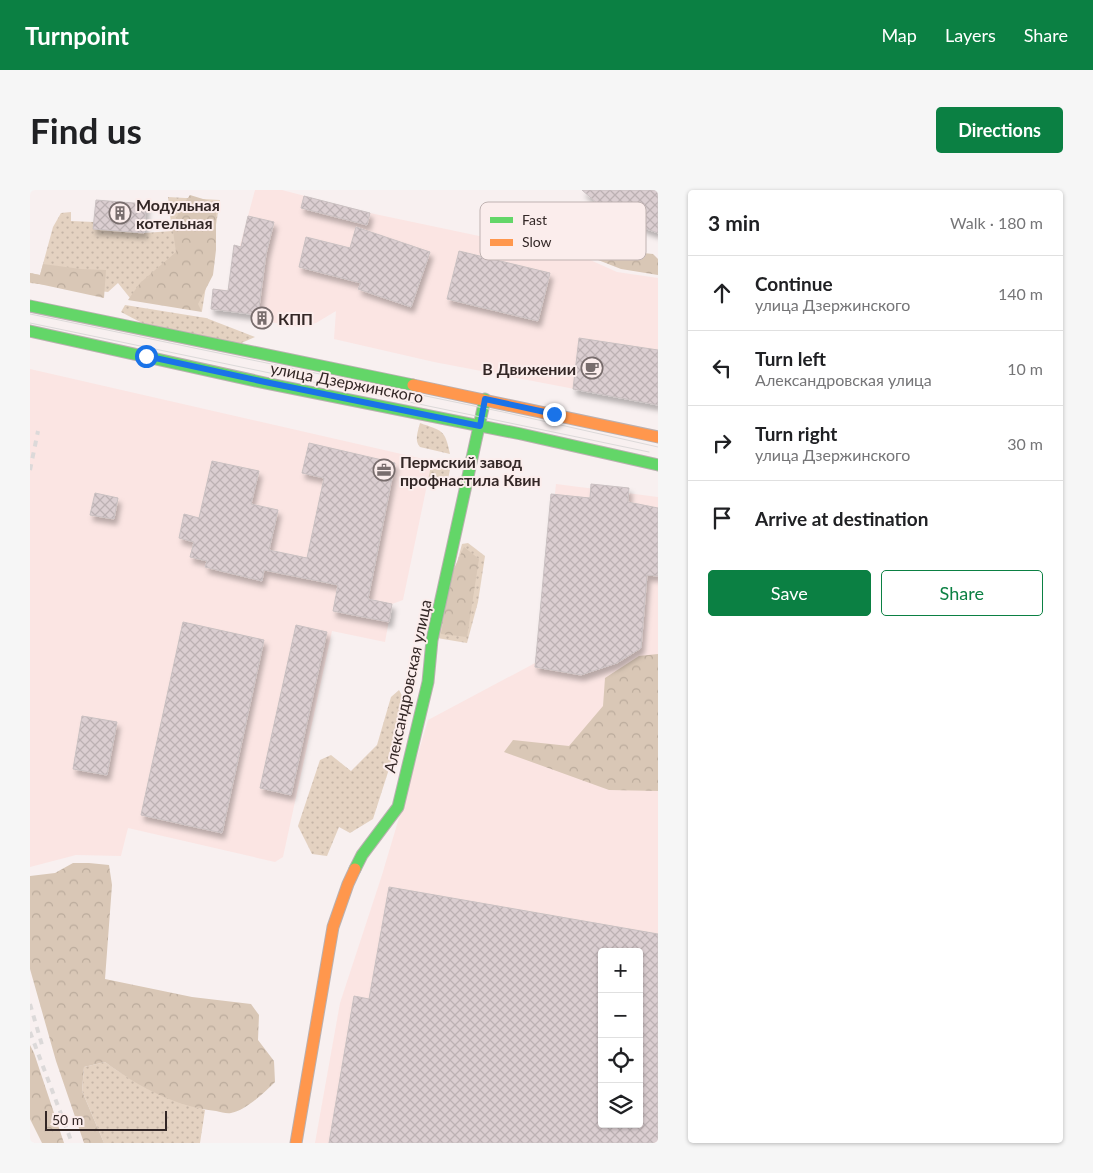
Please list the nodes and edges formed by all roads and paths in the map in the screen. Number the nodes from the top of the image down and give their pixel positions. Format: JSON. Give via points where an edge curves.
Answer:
{"nodes":[{"id":1,"x":30,"y":306,"type":"edge"},
{"id":2,"x":30,"y":331,"type":"edge"},
{"id":3,"x":485,"y":399,"type":"junction"},
{"id":4,"x":480,"y":426,"type":"junction"},
{"id":5,"x":658,"y":437,"type":"edge"},
{"id":6,"x":658,"y":465,"type":"edge"},
{"id":7,"x":296,"y":1143,"type":"edge"}],
"edges":[{"from":1,"to":3,"type":"main road","name":"улица Дзержинского"},
{"from":2,"to":4,"type":"main road","name":"улица Дзержинского"},
{"from":3,"to":4,"type":"main road","name":"Александровская улица"},
{"from":3,"to":5,"type":"main road","name":"улица Дзержинского"},
{"from":4,"to":6,"type":"main road","name":"улица Дзержинского"},
{"from":4,"to":7,"type":"main road","name":"Александровская улица","via":[[432,640],[428,682],[398,806],[362,855],[333,927]]}]}
